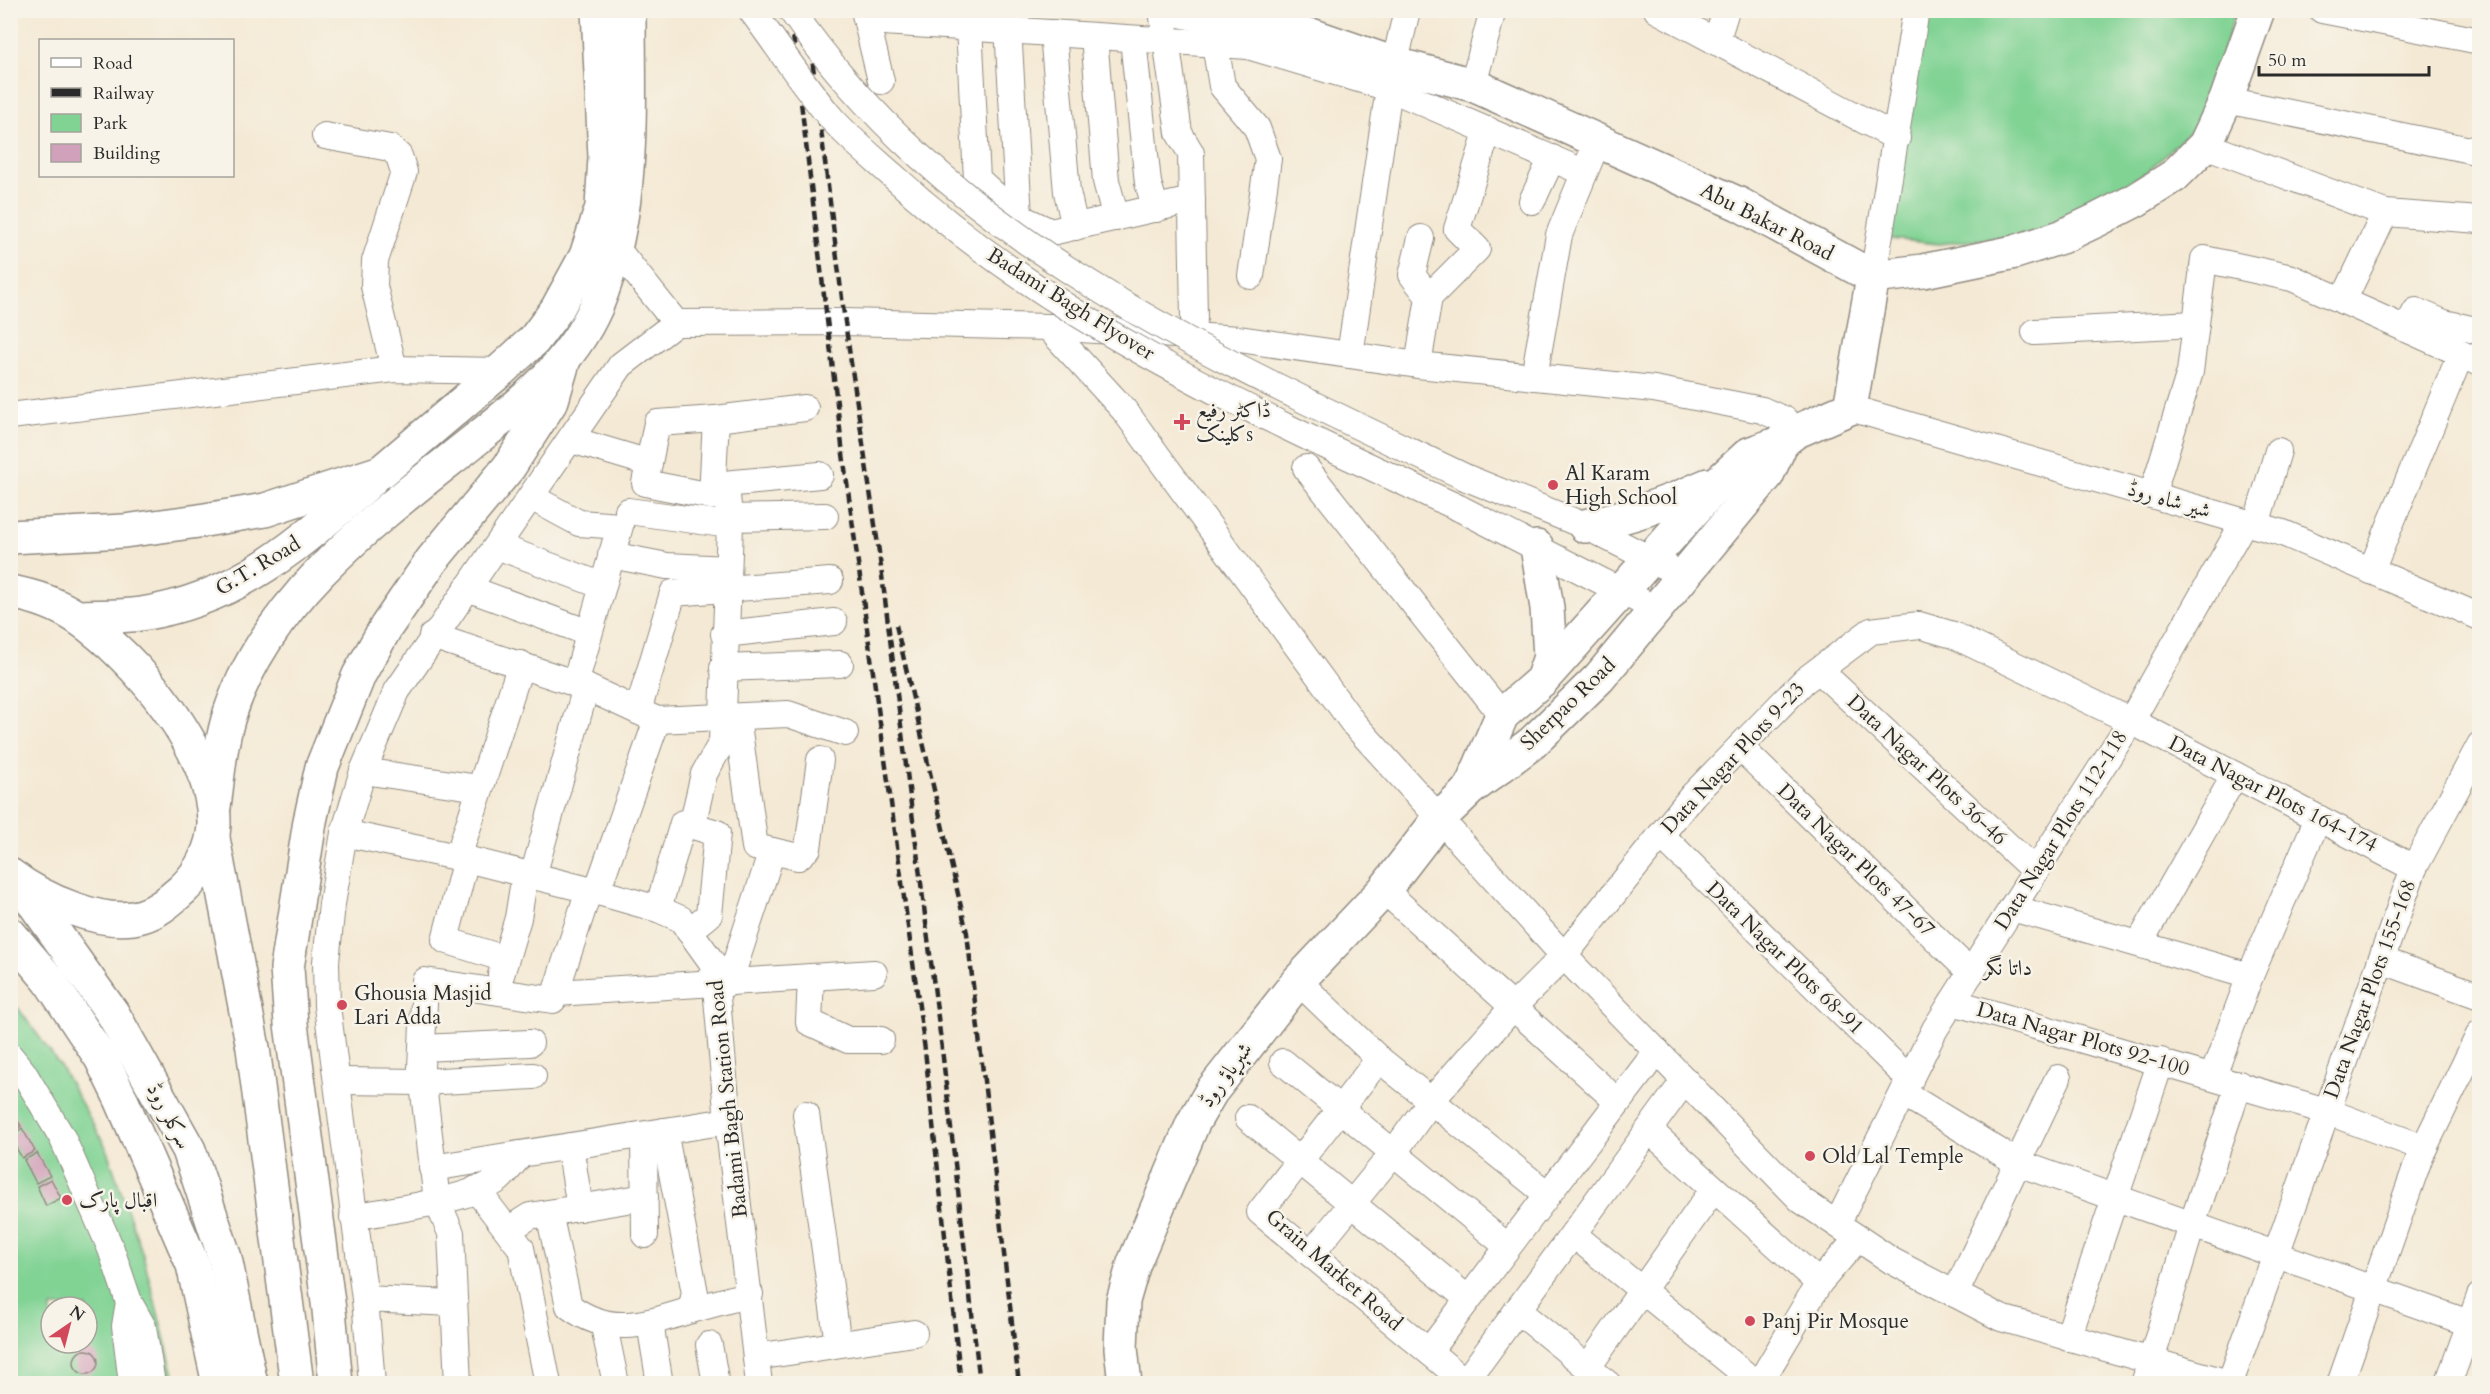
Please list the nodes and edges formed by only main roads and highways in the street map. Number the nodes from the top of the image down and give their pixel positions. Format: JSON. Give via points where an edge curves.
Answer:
{"nodes":[{"id":1,"x":598,"y":10,"type":"edge"},
{"id":2,"x":629,"y":10,"type":"edge"},
{"id":3,"x":1177,"y":10,"type":"edge"},
{"id":4,"x":2258,"y":10,"type":"edge"},
{"id":5,"x":1872,"y":277,"type":"junction"},
{"id":6,"x":564,"y":359,"type":"junction"},
{"id":7,"x":1788,"y":437,"type":"junction"},
{"id":8,"x":381,"y":472,"type":"junction"},
{"id":9,"x":1722,"y":479,"type":"junction"},
{"id":10,"x":1585,"y":526,"type":"road end"},
{"id":11,"x":10,"y":537,"type":"edge"},
{"id":12,"x":1536,"y":547,"type":"road end"},
{"id":13,"x":10,"y":592,"type":"edge"},
{"id":14,"x":77,"y":616,"type":"junction"},
{"id":15,"x":1542,"y":681,"type":"junction"},
{"id":16,"x":1470,"y":789,"type":"junction"},
{"id":17,"x":1438,"y":820,"type":"joint"},
{"id":18,"x":213,"y":823,"type":"junction"},
{"id":19,"x":14,"y":877,"type":"edge"},
{"id":20,"x":10,"y":934,"type":"edge"},
{"id":21,"x":219,"y":1383,"type":"edge"},
{"id":22,"x":251,"y":1383,"type":"edge"},
{"id":23,"x":297,"y":1383,"type":"edge"},
{"id":24,"x":336,"y":1383,"type":"edge"},
{"id":25,"x":1125,"y":1383,"type":"edge"}],
"edges":[{"from":1,"to":8,"type":"main road","name":"G.T. Road","via":[[605,157],[602,207],[586,256],[567,294],[534,340]]},
{"from":2,"to":6,"type":"main road","via":[[629,163],[616,248],[595,309]]},
{"from":3,"to":5,"type":"main road","name":"Abu Bakar Road","via":[[1314,36],[1392,76],[1473,85],[1739,204]]},
{"from":4,"to":5,"type":"main road","via":[[2226,100],[2205,145],[2174,176],[2136,200],[2061,237],[2015,252]]},
{"from":5,"to":7,"type":"main road","via":[[1850,408]]},
{"from":6,"to":18,"type":"main road","via":[[534,393],[314,576],[279,619],[257,654],[229,715]]},
{"from":6,"to":24,"type":"main road","via":[[552,400],[509,467],[432,560],[386,627],[359,675],[322,767],[287,968]]},
{"from":7,"to":9,"type":"main road","via":[[1749,454]]},
{"from":7,"to":16,"type":"main road","name":"Sherpao Road","via":[[1767,475],[1599,678],[1532,744]]},
{"from":8,"to":11,"type":"main road","via":[[265,510],[124,531]]},
{"from":8,"to":14,"type":"main road","name":"G.T. Road","via":[[310,535],[235,585],[188,604],[139,614]]},
{"from":9,"to":10,"type":"main road","via":[[1664,506]]},
{"from":9,"to":15,"type":"main road","name":"Sherpao Road"},
{"from":12,"to":15,"type":"main road","via":[[1547,608],[1550,657]]},
{"from":13,"to":14,"type":"main road"},
{"from":14,"to":18,"type":"main road","via":[[128,660],[165,707],[204,774]]},
{"from":15,"to":16,"type":"main road","name":"Sherpao Road","via":[[1502,715]]},
{"from":16,"to":17,"type":"main road","name":"Sherpao Road"},
{"from":17,"to":25,"type":"main road","name":"شېرپاؤ روڈ","via":[[1384,890],[1298,981],[1210,1092],[1134,1263],[1123,1301],[1121,1347]]},
{"from":18,"to":19,"type":"main road","via":[[202,866],[190,882],[166,904],[140,917],[102,916],[79,910]]},
{"from":18,"to":23,"type":"main road","via":[[253,1048]]},
{"from":19,"to":22,"type":"main road","name":"سرکلر روڈ","via":[[113,1014],[189,1150],[225,1258]]},
{"from":20,"to":21,"type":"main road","via":[[49,980],[101,1058],[121,1099],[194,1265]]}]}
